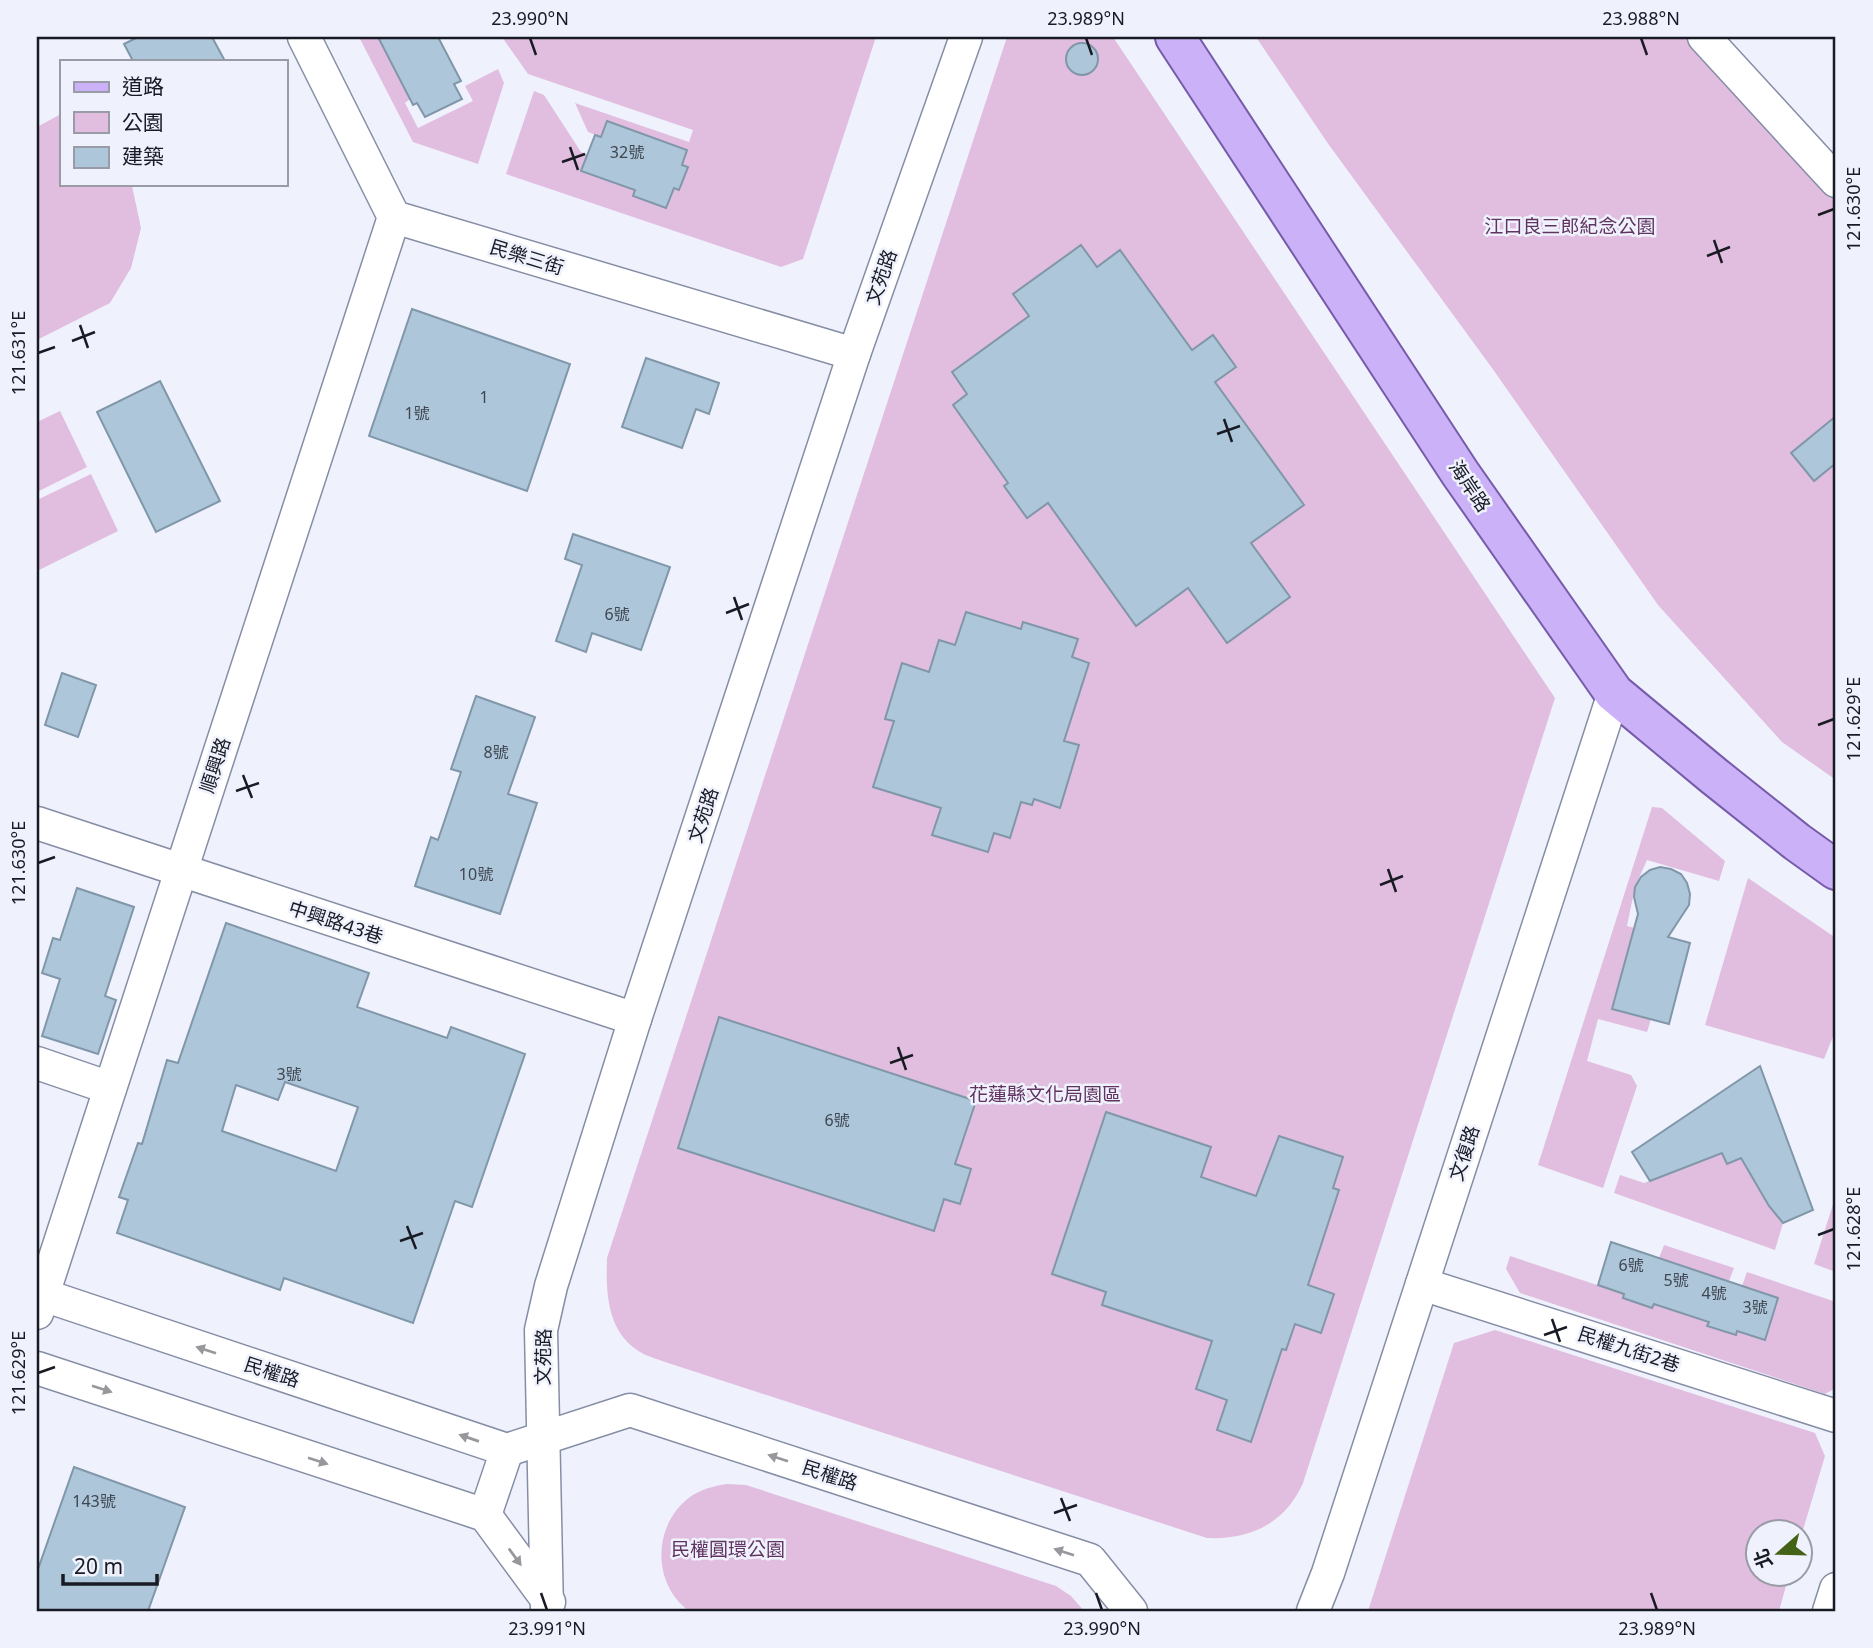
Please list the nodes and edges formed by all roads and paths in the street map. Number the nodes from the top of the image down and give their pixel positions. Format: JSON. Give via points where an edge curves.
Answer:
{"nodes":[{"id":1,"x":304,"y":37,"type":"edge"},
{"id":2,"x":966,"y":37,"type":"edge"},
{"id":3,"x":1175,"y":37,"type":"edge"},
{"id":4,"x":1703,"y":37,"type":"edge"},
{"id":5,"x":1836,"y":181,"type":"edge"},
{"id":6,"x":394,"y":217,"type":"junction"},
{"id":7,"x":854,"y":354,"type":"junction"},
{"id":8,"x":1614,"y":693,"type":"junction"},
{"id":9,"x":37,"y":823,"type":"edge"},
{"id":10,"x":1836,"y":870,"type":"edge"},
{"id":11,"x":180,"y":871,"type":"junction"},
{"id":12,"x":635,"y":1019,"type":"junction"},
{"id":13,"x":37,"y":1063,"type":"edge"},
{"id":14,"x":110,"y":1088,"type":"junction"},
{"id":15,"x":1422,"y":1284,"type":"junction"},
{"id":16,"x":39,"y":1301,"type":"edge"},
{"id":17,"x":37,"y":1368,"type":"edge"},
{"id":18,"x":1836,"y":1416,"type":"edge"},
{"id":19,"x":543,"y":1438,"type":"junction"},
{"id":20,"x":507,"y":1450,"type":"junction"},
{"id":21,"x":485,"y":1516,"type":"junction"},
{"id":22,"x":1836,"y":1589,"type":"edge"},
{"id":23,"x":550,"y":1607,"type":"edge"},
{"id":24,"x":1131,"y":1611,"type":"edge"},
{"id":25,"x":1313,"y":1611,"type":"edge"},
{"id":26,"x":1829,"y":1611,"type":"edge"}],
"edges":[{"from":1,"to":6,"type":"street"},
{"from":2,"to":7,"type":"street","name":"文苑路"},
{"from":3,"to":8,"type":"main road","name":"海岸路","via":[[1460,473]]},
{"from":4,"to":5,"type":"street"},
{"from":6,"to":7,"type":"street","name":"民樂三街"},
{"from":6,"to":11,"type":"street","name":"順興路"},
{"from":7,"to":12,"type":"street","name":"文苑路"},
{"from":8,"to":10,"type":"main road","name":"海岸路"},
{"from":8,"to":15,"type":"street","name":"文復路"},
{"from":9,"to":11,"type":"street","name":"中興路43巷"},
{"from":11,"to":12,"type":"street","name":"中興路43巷"},
{"from":11,"to":14,"type":"street","name":"順興路"},
{"from":12,"to":19,"type":"street","name":"文苑路","via":[[543,1319]]},
{"from":13,"to":14,"type":"street"},
{"from":14,"to":16,"type":"street","name":"順興路"},
{"from":15,"to":18,"type":"street","name":"民權九街2巷"},
{"from":15,"to":25,"type":"street","name":"文復路"},
{"from":20,"to":16,"type":"street","name":"民權路","one_way":true},
{"from":17,"to":21,"type":"street","one_way":true},
{"from":19,"to":20,"type":"street","name":"民權路"},
{"from":19,"to":23,"type":"street","name":"文苑路"},
{"from":24,"to":19,"type":"street","name":"民權路","one_way":true,"via":[[1090,1560],[631,1410]]},
{"from":20,"to":21,"type":"street"},
{"from":21,"to":23,"type":"street","one_way":true},
{"from":22,"to":26,"type":"street"}]}
